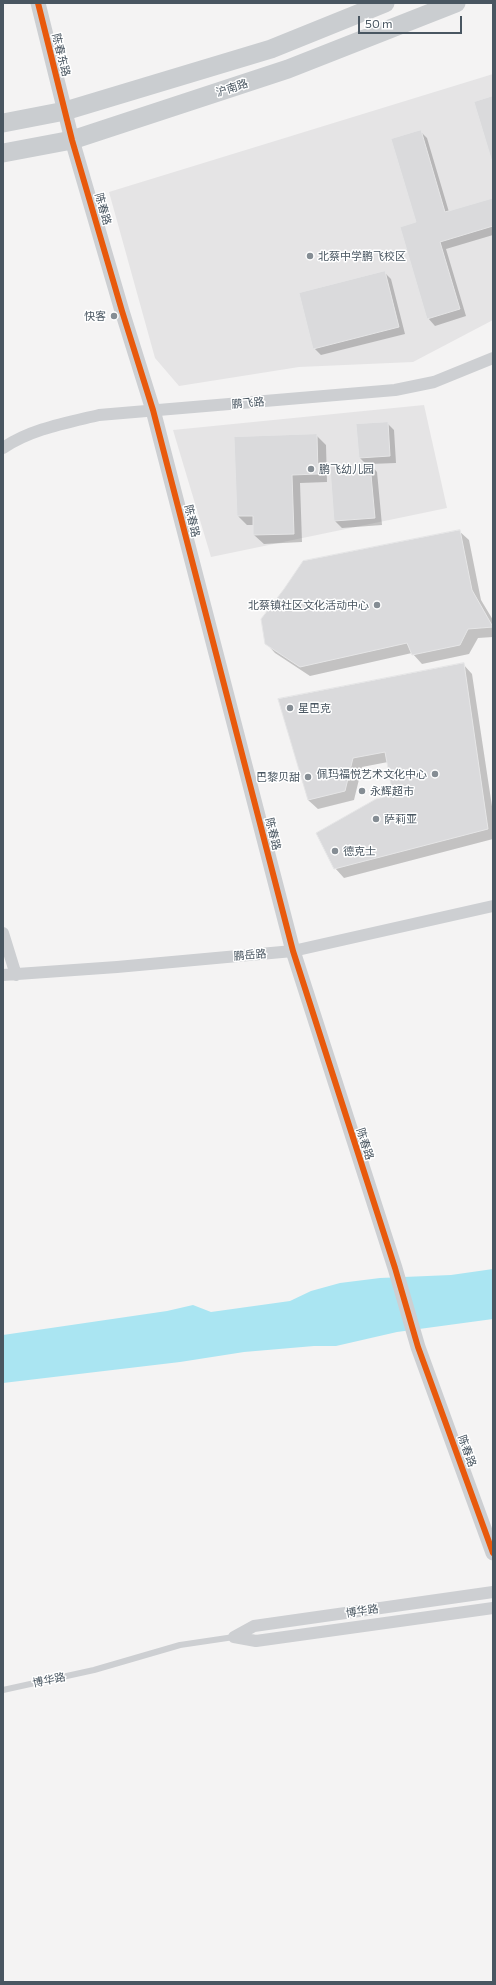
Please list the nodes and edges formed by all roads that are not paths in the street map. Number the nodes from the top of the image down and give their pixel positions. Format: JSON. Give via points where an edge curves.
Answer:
{"nodes":[{"id":1,"x":385,"y":3,"type":"edge"},
{"id":2,"x":456,"y":3,"type":"edge"},
{"id":3,"x":38,"y":4,"type":"edge"},
{"id":4,"x":65,"y":111,"type":"junction"},
{"id":5,"x":3,"y":123,"type":"edge"},
{"id":6,"x":72,"y":140,"type":"junction"},
{"id":7,"x":3,"y":153,"type":"edge"},
{"id":8,"x":493,"y":358,"type":"edge"},
{"id":9,"x":153,"y":410,"type":"junction"},
{"id":10,"x":3,"y":448,"type":"edge"},
{"id":11,"x":493,"y":906,"type":"edge"},
{"id":12,"x":3,"y":933,"type":"edge"},
{"id":13,"x":293,"y":952,"type":"junction"},
{"id":14,"x":3,"y":975,"type":"edge"},
{"id":15,"x":16,"y":975,"type":"junction"},
{"id":16,"x":493,"y":1553,"type":"edge"},
{"id":17,"x":493,"y":1592,"type":"edge"},
{"id":18,"x":493,"y":1608,"type":"edge"},
{"id":19,"x":234,"y":1637,"type":"junction"},
{"id":20,"x":3,"y":1690,"type":"edge"}],
"edges":[{"from":1,"to":4,"type":"main road","via":[[271,49]]},
{"from":2,"to":6,"type":"main road","name":"沪南路","via":[[288,69]]},
{"from":3,"to":4,"type":"street","name":"陈春东路"},
{"from":4,"to":5,"type":"main road"},
{"from":4,"to":6,"type":"street","name":"陈春路"},
{"from":6,"to":7,"type":"main road","name":"沪南路"},
{"from":6,"to":9,"type":"street","name":"陈春路"},
{"from":8,"to":9,"type":"street","name":"鹏飞路","via":[[434,382],[395,390]]},
{"from":9,"to":10,"type":"street","name":"鹏飞路","via":[[99,415],[53,426],[14,440]]},
{"from":9,"to":13,"type":"street","name":"陈春路"},
{"from":11,"to":13,"type":"street","name":"鹏岳路"},
{"from":12,"to":15,"type":"street"},
{"from":13,"to":15,"type":"street","name":"鹏岳路"},
{"from":13,"to":16,"type":"street","name":"陈春路","via":[[395,1268],[418,1348]]},
{"from":14,"to":15,"type":"street","name":"鹏岳路"},
{"from":17,"to":19,"type":"street","name":"博华路","via":[[254,1626]]},
{"from":18,"to":19,"type":"street","name":"博华路","via":[[256,1641]]},
{"from":19,"to":20,"type":"lane","name":"博华路","via":[[180,1645],[94,1670]]}]}
